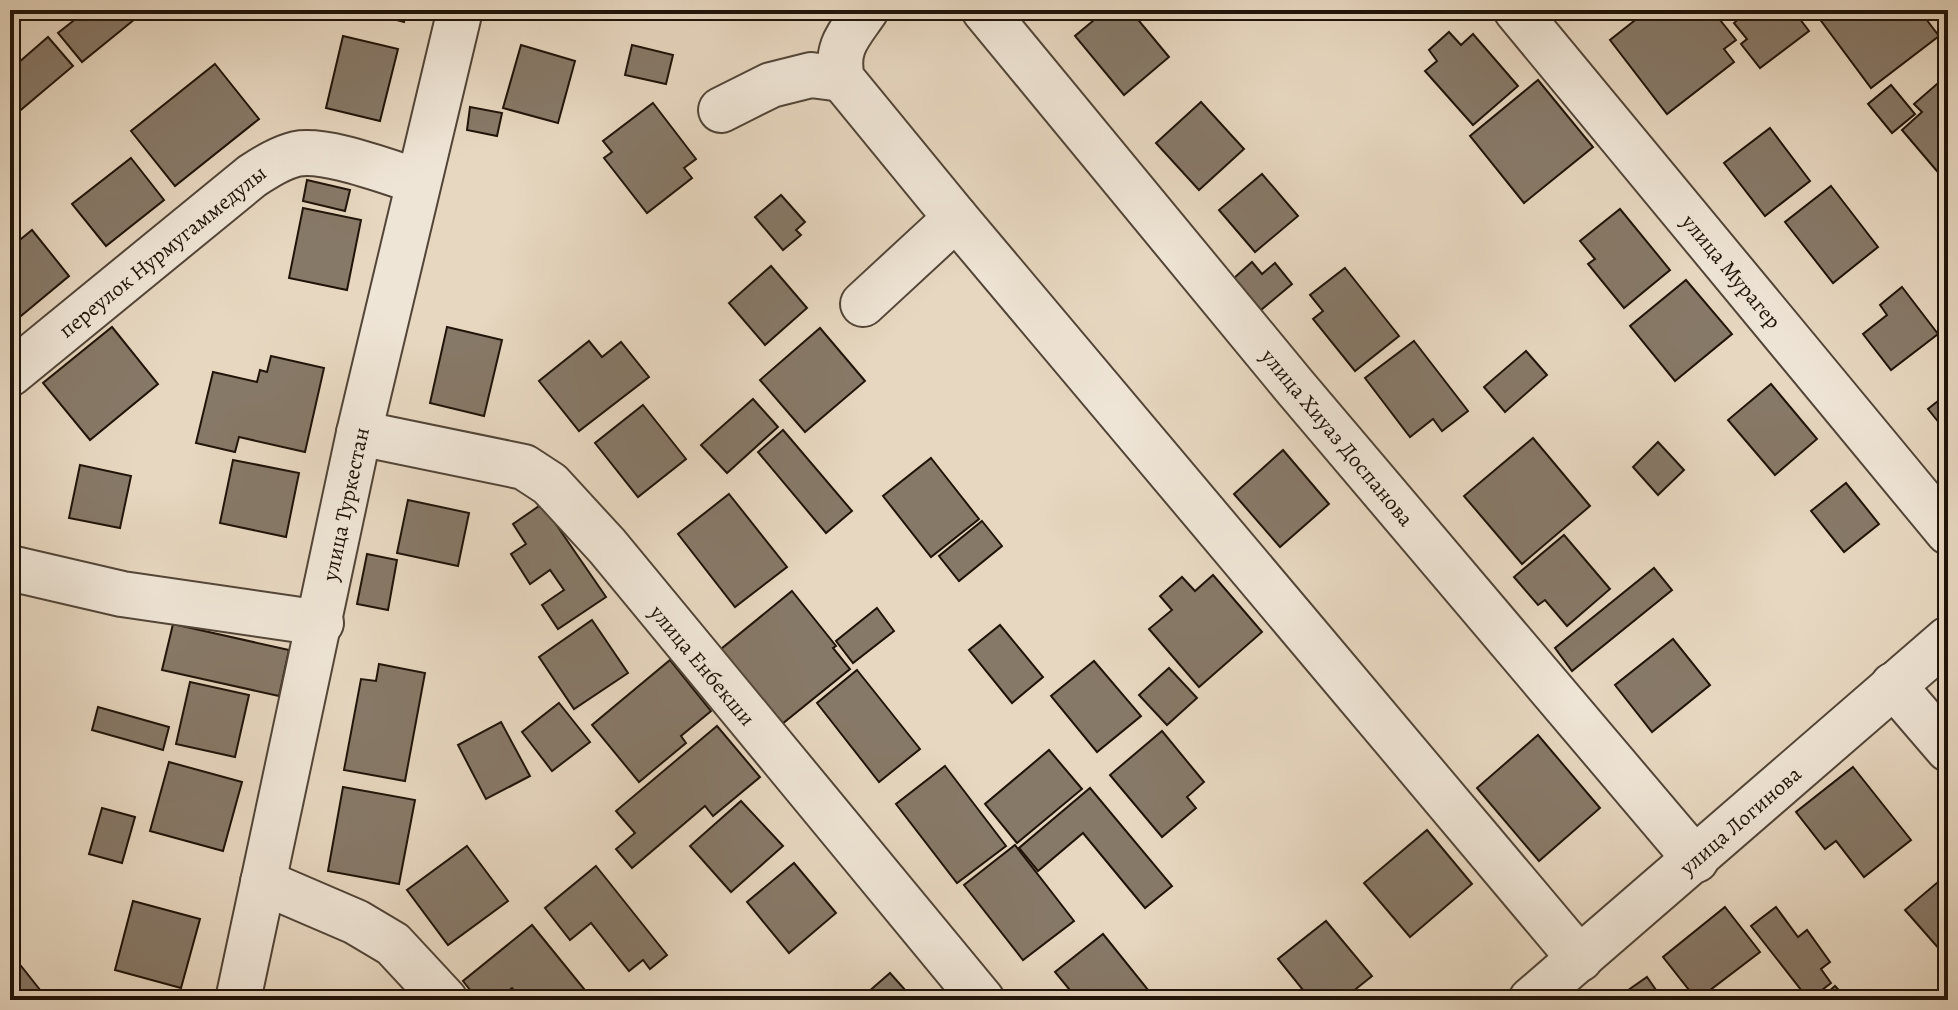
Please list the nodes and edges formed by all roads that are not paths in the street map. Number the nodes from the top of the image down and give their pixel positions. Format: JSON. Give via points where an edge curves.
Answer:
{"nodes":[{"id":1,"x":460,"y":10,"type":"edge"},
{"id":2,"x":866,"y":10,"type":"edge"},
{"id":3,"x":984,"y":10,"type":"edge"},
{"id":4,"x":1516,"y":10,"type":"edge"},
{"id":5,"x":842,"y":79,"type":"junction"},
{"id":6,"x":721,"y":110,"type":"dead end"},
{"id":7,"x":417,"y":181,"type":"junction"},
{"id":8,"x":956,"y":218,"type":"junction"},
{"id":9,"x":863,"y":304,"type":"dead end"},
{"id":10,"x":10,"y":374,"type":"edge"},
{"id":11,"x":359,"y":433,"type":"junction"},
{"id":12,"x":1948,"y":532,"type":"edge"},
{"id":13,"x":10,"y":568,"type":"edge"},
{"id":14,"x":321,"y":623,"type":"junction"},
{"id":15,"x":1948,"y":639,"type":"edge"},
{"id":16,"x":1893,"y":685,"type":"junction"},
{"id":17,"x":1948,"y":749,"type":"edge"},
{"id":18,"x":1696,"y":860,"type":"junction"},
{"id":19,"x":263,"y":882,"type":"junction"},
{"id":20,"x":1580,"y":959,"type":"junction"},
{"id":21,"x":238,"y":1000,"type":"edge"},
{"id":22,"x":445,"y":1000,"type":"edge"},
{"id":23,"x":982,"y":1000,"type":"edge"},
{"id":24,"x":1531,"y":1000,"type":"edge"}],
"edges":[{"from":1,"to":7,"type":"street","name":"улица Туркестан"},
{"from":2,"to":5,"type":"street","via":[[842,45]]},
{"from":3,"to":18,"type":"street","name":"улица Хиуаз Доспанова"},
{"from":4,"to":12,"type":"street","name":"улица Мурагер"},
{"from":5,"to":6,"type":"street","via":[[811,75],[771,85]]},
{"from":5,"to":8,"type":"street"},
{"from":7,"to":10,"type":"street","name":"переулок Нурмугаммедулы","via":[[334,157],[299,153],[277,160]]},
{"from":7,"to":11,"type":"street","name":"улица Туркестан"},
{"from":8,"to":9,"type":"street"},
{"from":8,"to":20,"type":"street"},
{"from":11,"to":14,"type":"street","name":"улица Туркестан"},
{"from":11,"to":23,"type":"street","name":"улица Енбекши","via":[[524,467],[550,484]]},
{"from":13,"to":14,"type":"street","via":[[122,594]]},
{"from":14,"to":19,"type":"street","name":"улица Туркестан"},
{"from":15,"to":16,"type":"street","name":"улица Логинова"},
{"from":16,"to":17,"type":"street"},
{"from":16,"to":18,"type":"street","name":"улица Логинова"},
{"from":18,"to":20,"type":"street","name":"улица Логинова"},
{"from":19,"to":21,"type":"street","name":"улица Туркестан"},
{"from":19,"to":22,"type":"street","via":[[393,944]]},
{"from":20,"to":24,"type":"street","name":"улица Логинова"}]}
